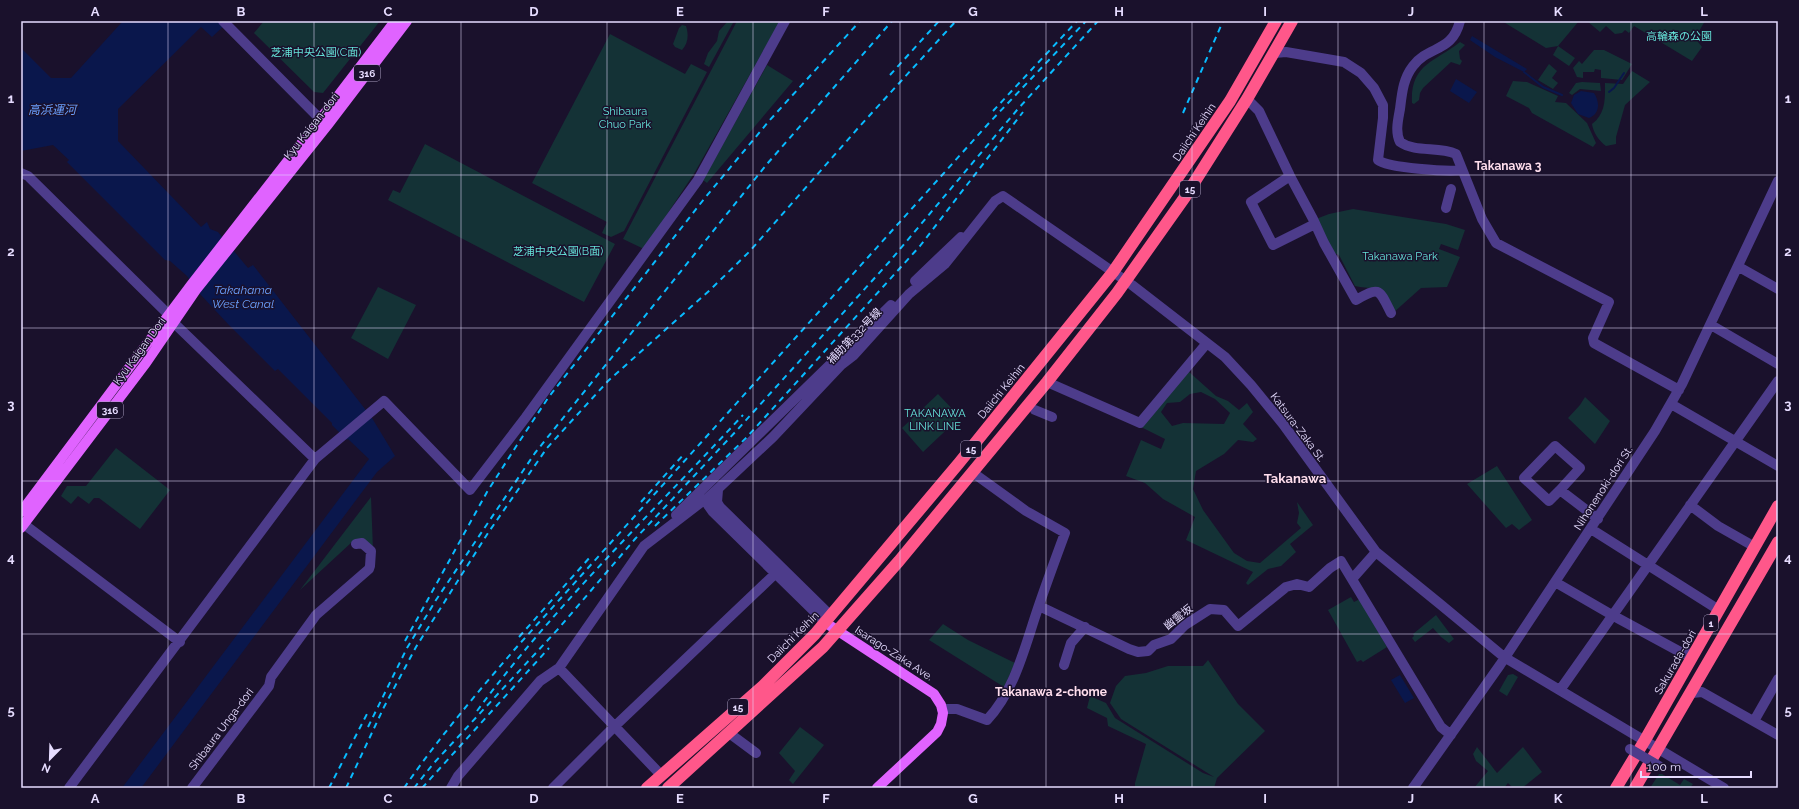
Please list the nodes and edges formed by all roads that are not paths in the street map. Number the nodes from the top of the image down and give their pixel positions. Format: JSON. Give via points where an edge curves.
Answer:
{"nodes":[{"id":1,"x":395,"y":21,"type":"edge"},
{"id":2,"x":406,"y":21,"type":"edge"},
{"id":3,"x":785,"y":21,"type":"edge"},
{"id":4,"x":1276,"y":21,"type":"edge"},
{"id":5,"x":1292,"y":21,"type":"edge"},
{"id":6,"x":1460,"y":21,"type":"edge"},
{"id":7,"x":225,"y":23,"type":"edge"},
{"id":8,"x":1275,"y":53,"type":"junction"},
{"id":9,"x":1247,"y":99,"type":"junction"},
{"id":10,"x":324,"y":122,"type":"junction"},
{"id":11,"x":1462,"y":170,"type":"junction"},
{"id":12,"x":21,"y":174,"type":"edge"},
{"id":13,"x":1290,"y":176,"type":"junction"},
{"id":14,"x":1778,"y":181,"type":"edge"},
{"id":15,"x":1450,"y":189,"type":"dead end"},
{"id":16,"x":1003,"y":196,"type":"junction"},
{"id":17,"x":1446,"y":208,"type":"dead end"},
{"id":18,"x":1315,"y":224,"type":"junction"},
{"id":19,"x":229,"y":242,"type":"joint"},
{"id":20,"x":1739,"y":267,"type":"junction"},
{"id":21,"x":1113,"y":272,"type":"junction"},
{"id":22,"x":1126,"y":281,"type":"junction"},
{"id":23,"x":1778,"y":289,"type":"edge"},
{"id":24,"x":1084,"y":308,"type":"junction"},
{"id":25,"x":1391,"y":313,"type":"dead end"},
{"id":26,"x":1097,"y":318,"type":"junction"},
{"id":27,"x":172,"y":319,"type":"junction"},
{"id":28,"x":1711,"y":325,"type":"junction"},
{"id":29,"x":1207,"y":343,"type":"junction"},
{"id":30,"x":1778,"y":364,"type":"edge"},
{"id":31,"x":1046,"y":382,"type":"junction"},
{"id":32,"x":1778,"y":382,"type":"edge"},
{"id":33,"x":1679,"y":390,"type":"junction"},
{"id":34,"x":1672,"y":404,"type":"junction"},
{"id":35,"x":1035,"y":410,"type":"dead end"},
{"id":36,"x":1052,"y":417,"type":"dead end"},
{"id":37,"x":1735,"y":441,"type":"junction"},
{"id":38,"x":315,"y":459,"type":"junction"},
{"id":39,"x":1778,"y":466,"type":"edge"},
{"id":40,"x":972,"y":472,"type":"junction"},
{"id":41,"x":1560,"y":490,"type":"junction"},
{"id":42,"x":1690,"y":505,"type":"junction"},
{"id":43,"x":1778,"y":506,"type":"edge"},
{"id":44,"x":21,"y":512,"type":"edge"},
{"id":45,"x":1598,"y":519,"type":"junction"},
{"id":46,"x":22,"y":525,"type":"edge"},
{"id":47,"x":1591,"y":530,"type":"junction"},
{"id":48,"x":1778,"y":542,"type":"edge"},
{"id":49,"x":356,"y":544,"type":"dead end"},
{"id":50,"x":644,"y":546,"type":"junction"},
{"id":51,"x":1755,"y":546,"type":"junction"},
{"id":52,"x":1376,"y":552,"type":"junction"},
{"id":53,"x":1647,"y":565,"type":"junction"},
{"id":54,"x":1353,"y":578,"type":"junction"},
{"id":55,"x":1555,"y":582,"type":"junction"},
{"id":56,"x":1039,"y":606,"type":"junction"},
{"id":57,"x":1719,"y":610,"type":"junction"},
{"id":58,"x":1612,"y":615,"type":"junction"},
{"id":59,"x":828,"y":620,"type":"junction"},
{"id":60,"x":1085,"y":627,"type":"junction"},
{"id":61,"x":838,"y":630,"type":"junction"},
{"id":62,"x":180,"y":642,"type":"junction"},
{"id":63,"x":1695,"y":653,"type":"junction"},
{"id":64,"x":1504,"y":657,"type":"junction"},
{"id":65,"x":1064,"y":665,"type":"dead end"},
{"id":66,"x":559,"y":668,"type":"junction"},
{"id":67,"x":1778,"y":680,"type":"edge"},
{"id":68,"x":1560,"y":690,"type":"junction"},
{"id":69,"x":1692,"y":693,"type":"junction"},
{"id":70,"x":942,"y":709,"type":"junction"},
{"id":71,"x":1754,"y":721,"type":"junction"},
{"id":72,"x":614,"y":726,"type":"junction"},
{"id":73,"x":729,"y":733,"type":"junction"},
{"id":74,"x":1451,"y":735,"type":"junction"},
{"id":75,"x":1778,"y":735,"type":"edge"},
{"id":76,"x":1645,"y":740,"type":"junction"},
{"id":77,"x":1630,"y":749,"type":"dead end"},
{"id":78,"x":1659,"y":749,"type":"junction"},
{"id":79,"x":756,"y":753,"type":"dead end"},
{"id":80,"x":1659,"y":766,"type":"dead end"},
{"id":81,"x":661,"y":775,"type":"junction"},
{"id":82,"x":69,"y":788,"type":"edge"},
{"id":83,"x":192,"y":788,"type":"edge"},
{"id":84,"x":451,"y":788,"type":"edge"},
{"id":85,"x":553,"y":788,"type":"edge"},
{"id":86,"x":647,"y":788,"type":"edge"},
{"id":87,"x":668,"y":788,"type":"edge"},
{"id":88,"x":877,"y":788,"type":"edge"},
{"id":89,"x":1414,"y":788,"type":"edge"},
{"id":90,"x":1616,"y":788,"type":"edge"},
{"id":91,"x":1635,"y":788,"type":"edge"},
{"id":92,"x":1724,"y":788,"type":"edge"}],
"edges":[{"from":1,"to":10,"type":"main road","name":"Kyu Kaigan-dori","number":"316"},
{"from":2,"to":10,"type":"main road","name":"Kyu Kaigan-dori","number":"316"},
{"from":3,"to":38,"type":"street","via":[[698,180],[470,490],[384,401]]},
{"from":4,"to":21,"type":"highway","name":"Daiichi Keihin","number":"15","via":[[1230,101]]},
{"from":5,"to":8,"type":"highway","number":"15"},
{"from":6,"to":11,"type":"street","via":[[1454,37],[1420,59],[1407,75],[1402,90],[1398,139],[1404,145],[1456,154]]},
{"from":7,"to":10,"type":"street"},
{"from":8,"to":9,"type":"highway","number":"15"},
{"from":8,"to":11,"type":"street","via":[[1286,52],[1344,62],[1361,73],[1374,88],[1383,106],[1378,160],[1380,162],[1410,168]]},
{"from":9,"to":13,"type":"street","via":[[1259,111]]},
{"from":9,"to":22,"type":"highway","number":"15","via":[[1185,197]]},
{"from":10,"to":19,"type":"main road","name":"Kyu Kaigan-dori","number":"316"},
{"from":11,"to":33,"type":"street","via":[[1493,240],[1543,269],[1609,302],[1593,338],[1594,343]]},
{"from":12,"to":27,"type":"street","via":[[28,176]]},
{"from":13,"to":18,"type":"street"},
{"from":13,"to":18,"type":"street","via":[[1251,202],[1273,245]]},
{"from":14,"to":20,"type":"street","name":"Nihonenoki-dori St."},
{"from":15,"to":17,"type":"street"},
{"from":16,"to":21,"type":"street","name":"Katsura-Zaka St."},
{"from":16,"to":50,"type":"street"},
{"from":16,"to":59,"type":"street","name":"補助第332号線","via":[[995,201],[945,264],[909,294],[854,355],[708,498],[708,505],[713,512]]},
{"from":18,"to":25,"type":"street","via":[[1356,300],[1371,291],[1378,292],[1382,294]]},
{"from":19,"to":27,"type":"main road","name":"Kyu Kaigan Dori","number":"316"},
{"from":20,"to":23,"type":"street"},
{"from":20,"to":28,"type":"street","name":"Nihonenoki-dori St."},
{"from":21,"to":22,"type":"street","name":"Katsura-Zaka St."},
{"from":21,"to":24,"type":"highway","name":"Daiichi Keihin","number":"15"},
{"from":22,"to":26,"type":"highway","number":"15"},
{"from":22,"to":29,"type":"street","name":"Katsura-Zaka St."},
{"from":24,"to":26,"type":"highway"},
{"from":24,"to":59,"type":"highway","name":"Daiichi Keihin","number":"15"},
{"from":26,"to":31,"type":"highway","number":"15"},
{"from":27,"to":38,"type":"street"},
{"from":27,"to":44,"type":"main road","name":"Kyu Kaigan Dori","number":"316"},
{"from":27,"to":46,"type":"main road","name":"Kyu Kaigan Dori","number":"316","via":[[141,370]]},
{"from":28,"to":30,"type":"street"},
{"from":28,"to":33,"type":"street","name":"Nihonenoki-dori St."},
{"from":29,"to":31,"type":"street","via":[[1140,423]]},
{"from":29,"to":52,"type":"street","name":"Katsura-Zaka St.","via":[[1225,357],[1283,424]]},
{"from":31,"to":40,"type":"highway","number":"15"},
{"from":32,"to":37,"type":"street"},
{"from":33,"to":34,"type":"street","name":"Nihonenoki-dori St."},
{"from":34,"to":37,"type":"street"},
{"from":34,"to":45,"type":"street","name":"Nihonenoki-dori St."},
{"from":35,"to":36,"type":"street"},
{"from":37,"to":39,"type":"street"},
{"from":37,"to":42,"type":"street"},
{"from":38,"to":62,"type":"street"},
{"from":40,"to":56,"type":"street","via":[[1026,511],[1065,533]]},
{"from":40,"to":61,"type":"highway","number":"15"},
{"from":41,"to":41,"type":"street","via":[[1549,501],[1524,478],[1555,446],[1580,468]]},
{"from":41,"to":45,"type":"street"},
{"from":42,"to":51,"type":"street","via":[[1718,526]]},
{"from":42,"to":53,"type":"street"},
{"from":43,"to":51,"type":"highway","name":"Sakurada-dori","number":"1"},
{"from":45,"to":47,"type":"street","name":"Nihonenoki-dori St."},
{"from":46,"to":62,"type":"street"},
{"from":47,"to":53,"type":"street"},
{"from":47,"to":55,"type":"street","name":"Nihonenoki-dori St."},
{"from":48,"to":69,"type":"highway","number":"1"},
{"from":49,"to":83,"type":"street","name":"Shibaura Unga-dori","via":[[362,544],[370,551],[369,569],[316,615],[271,677],[270,686]]},
{"from":50,"to":59,"type":"street","via":[[704,500]]},
{"from":50,"to":66,"type":"street","via":[[590,613]]},
{"from":51,"to":57,"type":"highway","name":"Sakurada-dori","number":"1"},
{"from":52,"to":54,"type":"street"},
{"from":52,"to":64,"type":"street","name":"Katsura-Zaka St."},
{"from":53,"to":57,"type":"street"},
{"from":53,"to":58,"type":"street"},
{"from":54,"to":60,"type":"street","name":"幽霊坂","via":[[1342,561],[1309,587],[1298,584],[1286,587],[1238,626],[1224,610],[1210,609],[1185,625],[1171,639],[1154,645],[1148,651],[1138,652],[1129,649]]},
{"from":54,"to":74,"type":"street","via":[[1442,727]]},
{"from":55,"to":58,"type":"street"},
{"from":55,"to":64,"type":"street","name":"Nihonenoki-dori St."},
{"from":56,"to":60,"type":"street","name":"幽霊坂"},
{"from":56,"to":70,"type":"street","via":[[1019,663],[995,712],[987,720],[957,709]]},
{"from":57,"to":63,"type":"highway","name":"Sakurada-dori","number":"1"},
{"from":58,"to":63,"type":"street","via":[[1684,654]]},
{"from":58,"to":68,"type":"street"},
{"from":59,"to":61,"type":"main road","name":"Isarago-Zaka Ave."},
{"from":59,"to":72,"type":"street","via":[[776,573]]},
{"from":59,"to":81,"type":"highway","name":"Daiichi Keihin","number":"15","via":[[763,686]]},
{"from":60,"to":65,"type":"street","via":[[1072,643]]},
{"from":61,"to":70,"type":"main road","name":"Isarago-Zaka Ave.","via":[[929,690],[938,698]]},
{"from":61,"to":73,"type":"highway","number":"15","via":[[823,647]]},
{"from":62,"to":82,"type":"street"},
{"from":63,"to":76,"type":"highway","name":"Sakurada-dori","number":"1"},
{"from":64,"to":68,"type":"street","name":"Katsura-Zaka St."},
{"from":64,"to":74,"type":"street","name":"Nihonenoki-dori St."},
{"from":66,"to":72,"type":"street"},
{"from":66,"to":84,"type":"street","via":[[540,681],[458,776]]},
{"from":67,"to":71,"type":"street"},
{"from":68,"to":76,"type":"street","name":"Katsura-Zaka St."},
{"from":69,"to":71,"type":"street","via":[[1702,692]]},
{"from":69,"to":78,"type":"highway","number":"1"},
{"from":70,"to":88,"type":"main road","via":[[941,724],[936,732]]},
{"from":71,"to":75,"type":"street"},
{"from":72,"to":81,"type":"street"},
{"from":72,"to":85,"type":"street"},
{"from":73,"to":79,"type":"street"},
{"from":73,"to":87,"type":"highway","number":"15"},
{"from":74,"to":89,"type":"street","name":"Nihonenoki-dori St."},
{"from":76,"to":78,"type":"street","name":"Katsura-Zaka St."},
{"from":76,"to":90,"type":"highway","name":"Sakurada-dori","number":"1"},
{"from":77,"to":80,"type":"street","bridge":true},
{"from":78,"to":91,"type":"highway","number":"1"},
{"from":78,"to":92,"type":"street","name":"Katsura-Zaka St."},
{"from":81,"to":86,"type":"highway","name":"Daiichi Keihin","number":"15"}]}
